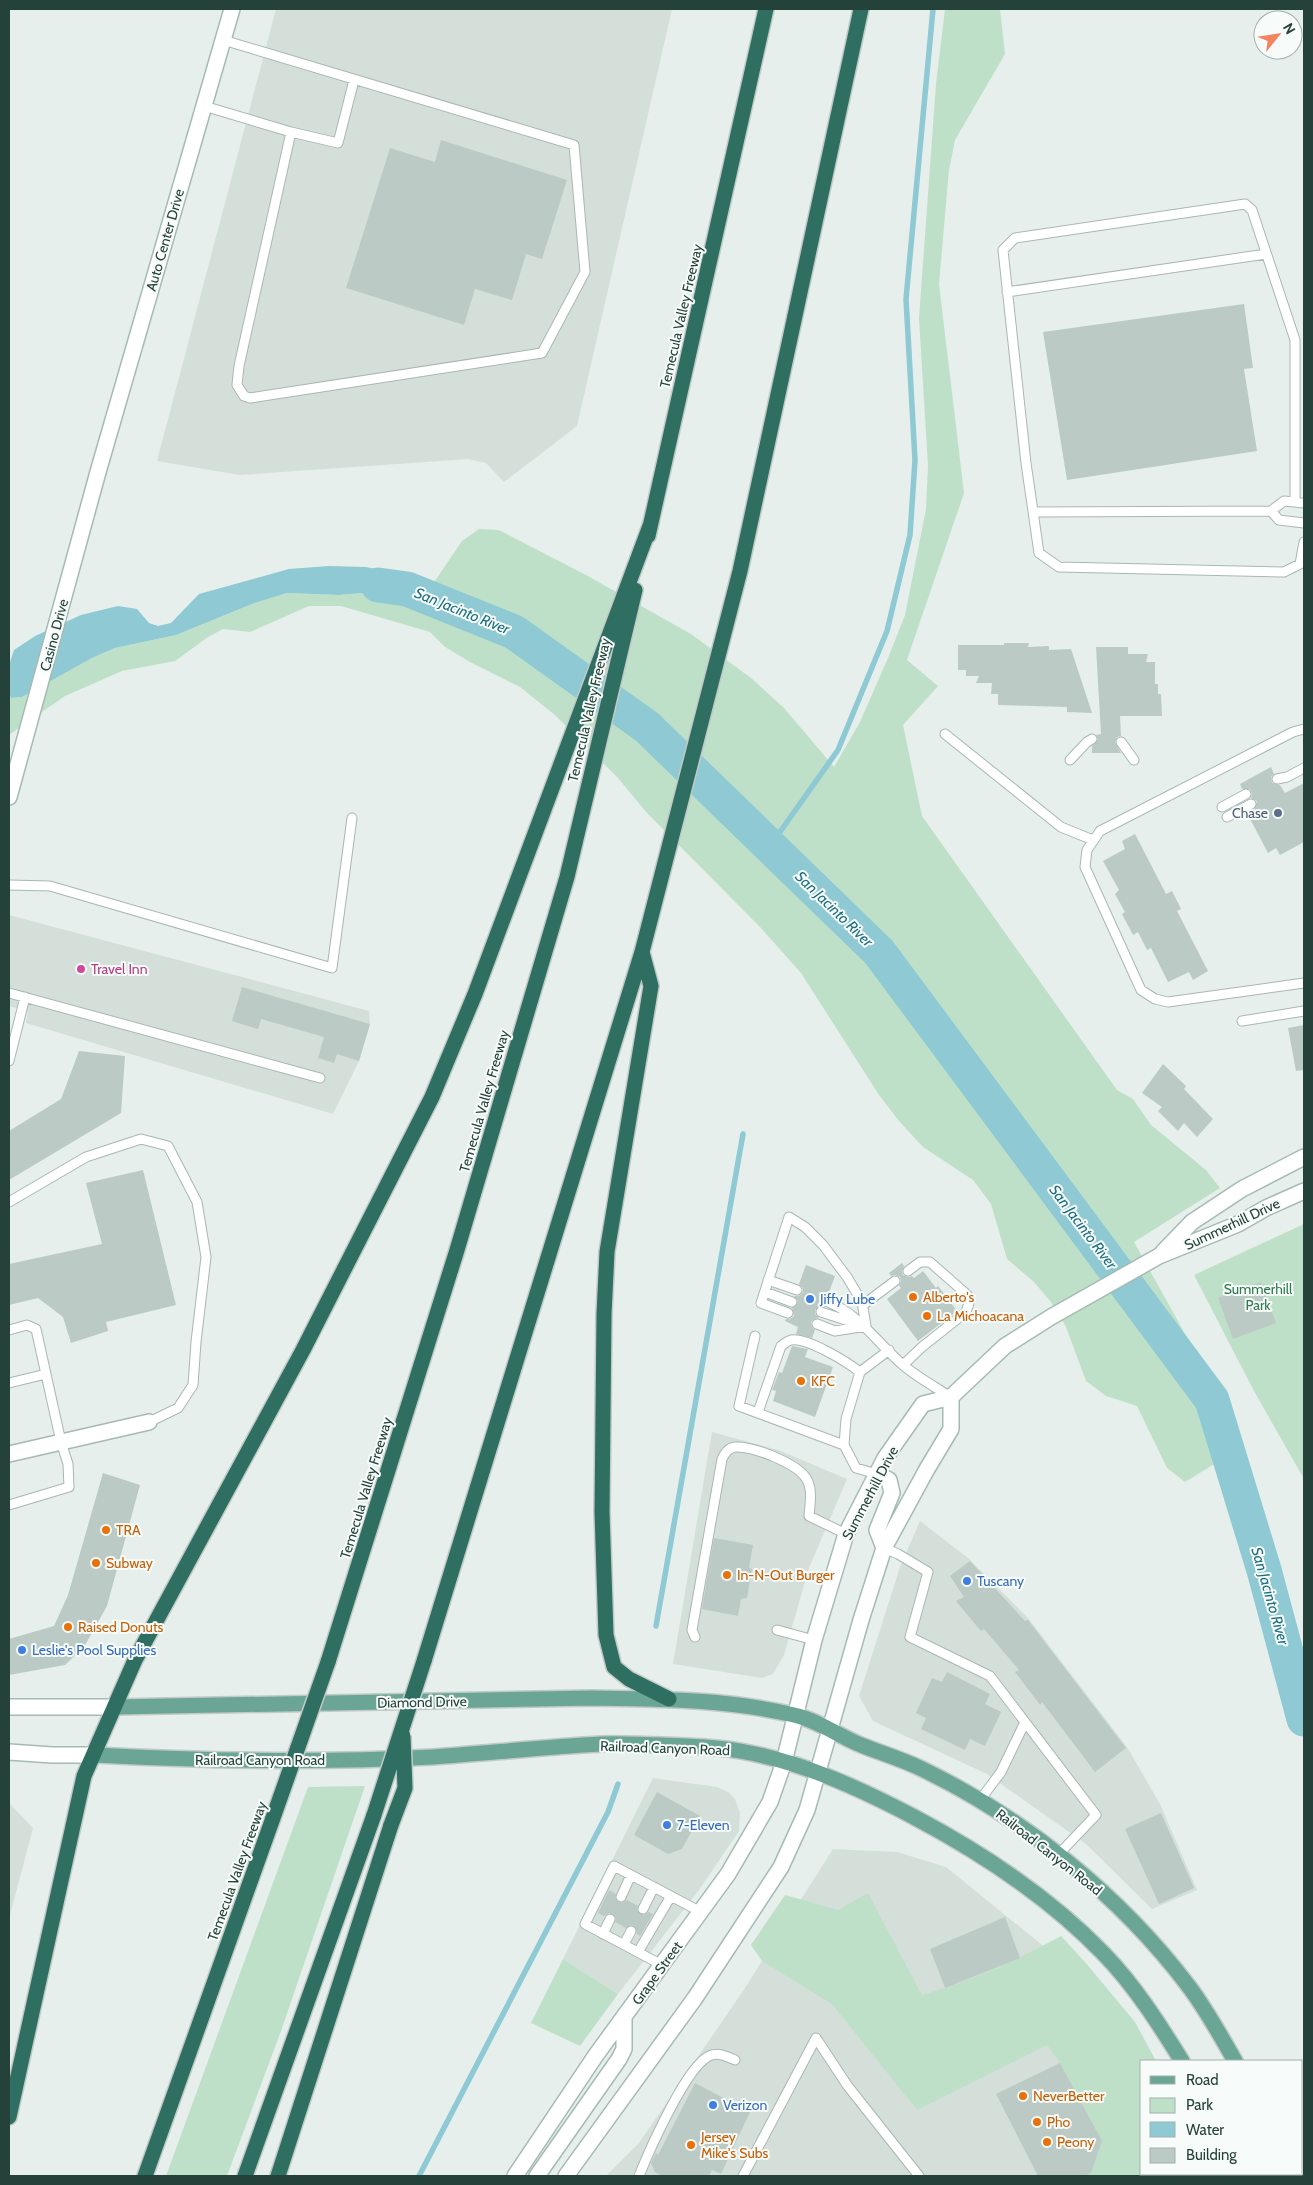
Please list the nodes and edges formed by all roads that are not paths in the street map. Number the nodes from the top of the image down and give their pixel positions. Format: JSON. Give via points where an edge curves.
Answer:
{"nodes":[{"id":1,"x":232,"y":9,"type":"edge"},
{"id":2,"x":766,"y":9,"type":"edge"},
{"id":3,"x":861,"y":9,"type":"edge"},
{"id":4,"x":223,"y":40,"type":"junction"},
{"id":5,"x":354,"y":80,"type":"junction"},
{"id":6,"x":204,"y":106,"type":"junction"},
{"id":7,"x":291,"y":132,"type":"junction"},
{"id":8,"x":1266,"y":254,"type":"junction"},
{"id":9,"x":1008,"y":292,"type":"junction"},
{"id":10,"x":98,"y":472,"type":"joint"},
{"id":11,"x":1300,"y":503,"type":"edge"},
{"id":12,"x":1270,"y":511,"type":"junction"},
{"id":13,"x":1033,"y":512,"type":"junction"},
{"id":14,"x":1304,"y":523,"type":"edge"},
{"id":15,"x":650,"y":526,"type":"junction"},
{"id":16,"x":1304,"y":542,"type":"edge"},
{"id":17,"x":1304,"y":729,"type":"edge"},
{"id":18,"x":945,"y":734,"type":"dead end"},
{"id":19,"x":1092,"y":740,"type":"dead end"},
{"id":20,"x":1121,"y":742,"type":"dead end"},
{"id":21,"x":1070,"y":760,"type":"dead end"},
{"id":22,"x":1134,"y":760,"type":"dead end"},
{"id":23,"x":1304,"y":768,"type":"edge"},
{"id":24,"x":1281,"y":780,"type":"dead end"},
{"id":25,"x":1246,"y":794,"type":"dead end"},
{"id":26,"x":9,"y":797,"type":"edge"},
{"id":27,"x":1250,"y":804,"type":"dead end"},
{"id":28,"x":1222,"y":807,"type":"dead end"},
{"id":29,"x":1227,"y":817,"type":"dead end"},
{"id":30,"x":352,"y":818,"type":"dead end"},
{"id":31,"x":1094,"y":840,"type":"junction"},
{"id":32,"x":9,"y":885,"type":"edge"},
{"id":33,"x":642,"y":952,"type":"junction"},
{"id":34,"x":1304,"y":983,"type":"edge"},
{"id":35,"x":9,"y":993,"type":"edge"},
{"id":36,"x":1304,"y":993,"type":"edge"},
{"id":37,"x":25,"y":997,"type":"junction"},
{"id":38,"x":1304,"y":1011,"type":"edge"},
{"id":39,"x":1242,"y":1022,"type":"dead end"},
{"id":40,"x":9,"y":1062,"type":"edge"},
{"id":41,"x":320,"y":1078,"type":"dead end"},
{"id":42,"x":1304,"y":1157,"type":"edge"},
{"id":43,"x":1304,"y":1192,"type":"edge"},
{"id":44,"x":9,"y":1202,"type":"edge"},
{"id":45,"x":1159,"y":1256,"type":"junction"},
{"id":46,"x":908,"y":1271,"type":"dead end"},
{"id":47,"x":768,"y":1280,"type":"junction"},
{"id":48,"x":895,"y":1281,"type":"dead end"},
{"id":49,"x":796,"y":1290,"type":"dead end"},
{"id":50,"x":764,"y":1292,"type":"junction"},
{"id":51,"x":826,"y":1301,"type":"dead end"},
{"id":52,"x":792,"y":1302,"type":"dead end"},
{"id":53,"x":863,"y":1305,"type":"junction"},
{"id":54,"x":822,"y":1312,"type":"dead end"},
{"id":55,"x":788,"y":1313,"type":"dead end"},
{"id":56,"x":817,"y":1324,"type":"dead end"},
{"id":57,"x":866,"y":1326,"type":"junction"},
{"id":58,"x":9,"y":1330,"type":"edge"},
{"id":59,"x":755,"y":1336,"type":"dead end"},
{"id":60,"x":889,"y":1350,"type":"junction"},
{"id":61,"x":903,"y":1365,"type":"junction"},
{"id":62,"x":860,"y":1372,"type":"junction"},
{"id":63,"x":46,"y":1374,"type":"junction"},
{"id":64,"x":9,"y":1383,"type":"edge"},
{"id":65,"x":952,"y":1397,"type":"junction"},
{"id":66,"x":758,"y":1412,"type":"junction"},
{"id":67,"x":149,"y":1422,"type":"joint"},
{"id":68,"x":61,"y":1442,"type":"junction"},
{"id":69,"x":844,"y":1444,"type":"junction"},
{"id":70,"x":9,"y":1454,"type":"edge"},
{"id":71,"x":876,"y":1474,"type":"junction"},
{"id":72,"x":9,"y":1505,"type":"edge"},
{"id":73,"x":846,"y":1534,"type":"junction"},
{"id":74,"x":884,"y":1548,"type":"junction"},
{"id":75,"x":777,"y":1630,"type":"dead end"},
{"id":76,"x":695,"y":1637,"type":"dead end"},
{"id":77,"x":814,"y":1640,"type":"junction"},
{"id":78,"x":669,"y":1699,"type":"junction"},
{"id":79,"x":9,"y":1707,"type":"edge"},
{"id":80,"x":115,"y":1707,"type":"junction"},
{"id":81,"x":796,"y":1715,"type":"junction"},
{"id":82,"x":1024,"y":1722,"type":"junction"},
{"id":83,"x":402,"y":1724,"type":"junction"},
{"id":84,"x":830,"y":1731,"type":"junction"},
{"id":85,"x":9,"y":1752,"type":"edge"},
{"id":86,"x":95,"y":1755,"type":"junction"},
{"id":87,"x":784,"y":1762,"type":"junction"},
{"id":88,"x":818,"y":1772,"type":"junction"},
{"id":89,"x":980,"y":1800,"type":"junction"},
{"id":90,"x":1058,"y":1855,"type":"junction"},
{"id":91,"x":631,"y":1875,"type":"junction"},
{"id":92,"x":654,"y":1887,"type":"junction"},
{"id":93,"x":671,"y":1896,"type":"junction"},
{"id":94,"x":621,"y":1897,"type":"dead end"},
{"id":95,"x":643,"y":1909,"type":"dead end"},
{"id":96,"x":701,"y":1912,"type":"junction"},
{"id":97,"x":610,"y":1919,"type":"dead end"},
{"id":98,"x":631,"y":1931,"type":"dead end"},
{"id":99,"x":603,"y":1934,"type":"junction"},
{"id":100,"x":624,"y":1944,"type":"junction"},
{"id":101,"x":638,"y":1952,"type":"junction"},
{"id":102,"x":662,"y":1965,"type":"junction"},
{"id":103,"x":624,"y":2017,"type":"junction"},
{"id":104,"x":735,"y":2060,"type":"dead end"},
{"id":105,"x":1181,"y":2060,"type":"edge"},
{"id":106,"x":1234,"y":2060,"type":"edge"},
{"id":107,"x":9,"y":2117,"type":"edge"},
{"id":108,"x":145,"y":2176,"type":"edge"},
{"id":109,"x":245,"y":2176,"type":"edge"},
{"id":110,"x":278,"y":2176,"type":"edge"},
{"id":111,"x":515,"y":2176,"type":"edge"},
{"id":112,"x":537,"y":2176,"type":"edge"},
{"id":113,"x":566,"y":2176,"type":"edge"},
{"id":114,"x":639,"y":2176,"type":"edge"},
{"id":115,"x":743,"y":2176,"type":"edge"},
{"id":116,"x":919,"y":2176,"type":"edge"}],
"edges":[{"from":1,"to":4,"type":"main road","name":"Auto Center Drive"},
{"from":2,"to":15,"type":"highway","name":"Temecula Valley Freeway"},
{"from":3,"to":33,"type":"highway","via":[[740,571]]},
{"from":4,"to":5,"type":"lane"},
{"from":4,"to":6,"type":"main road","name":"Auto Center Drive"},
{"from":5,"to":7,"type":"lane","via":[[338,142]]},
{"from":5,"to":7,"type":"lane","via":[[574,144],[585,272],[542,354],[250,398],[244,396],[238,386],[240,366]]},
{"from":6,"to":7,"type":"lane"},
{"from":6,"to":10,"type":"main road","name":"Auto Center Drive"},
{"from":8,"to":9,"type":"lane"},
{"from":8,"to":9,"type":"lane","via":[[1252,210],[1245,204],[1015,238],[1003,250]]},
{"from":8,"to":11,"type":"lane","via":[[1295,340]]},
{"from":9,"to":13,"type":"lane"},
{"from":10,"to":26,"type":"main road","name":"Casino Drive"},
{"from":11,"to":12,"type":"lane","via":[[1284,501]]},
{"from":12,"to":13,"type":"lane"},
{"from":12,"to":14,"type":"lane","via":[[1279,520]]},
{"from":13,"to":16,"type":"lane","via":[[1039,553],[1059,567],[1284,572],[1300,564]]},
{"from":15,"to":80,"type":"highway","via":[[475,994],[432,1097],[303,1350],[135,1660]]},
{"from":15,"to":108,"type":"highway","name":"Temecula Valley Freeway","bridge":true,"via":[[566,877],[457,1250],[328,1662]]},
{"from":17,"to":31,"type":"lane","via":[[1100,831]]},
{"from":18,"to":31,"type":"lane","via":[[1061,827]]},
{"from":19,"to":21,"type":"lane"},
{"from":20,"to":22,"type":"lane"},
{"from":23,"to":24,"type":"lane"},
{"from":25,"to":28,"type":"lane"},
{"from":27,"to":29,"type":"lane"},
{"from":30,"to":32,"type":"lane","via":[[332,968],[50,886]]},
{"from":31,"to":34,"type":"lane","via":[[1087,850],[1085,868],[1141,990],[1155,999],[1168,1002]]},
{"from":33,"to":78,"type":"highway","via":[[651,986],[606,1252],[602,1512],[606,1635],[614,1667],[629,1679]]},
{"from":33,"to":83,"type":"highway","bridge":true},
{"from":34,"to":36,"type":"lane"},
{"from":35,"to":37,"type":"lane"},
{"from":37,"to":40,"type":"lane"},
{"from":37,"to":41,"type":"lane"},
{"from":38,"to":39,"type":"lane"},
{"from":42,"to":45,"type":"main road","name":"Summerhill Drive","via":[[1242,1189],[1199,1218]]},
{"from":43,"to":45,"type":"main road","name":"Summerhill Drive","via":[[1238,1224]]},
{"from":44,"to":67,"type":"lane","via":[[86,1157],[142,1139],[168,1146],[197,1202],[206,1257],[193,1385],[178,1408]]},
{"from":45,"to":65,"type":"main road","name":"Summerhill Drive","via":[[1005,1346]]},
{"from":46,"to":61,"type":"lane","via":[[920,1262],[930,1262],[969,1297],[970,1302],[966,1312]]},
{"from":47,"to":49,"type":"lane"},
{"from":47,"to":50,"type":"lane"},
{"from":47,"to":53,"type":"lane","via":[[788,1217],[806,1227],[823,1245]]},
{"from":48,"to":53,"type":"lane"},
{"from":50,"to":52,"type":"lane"},
{"from":50,"to":55,"type":"lane","via":[[761,1304]]},
{"from":51,"to":57,"type":"lane","via":[[842,1308]]},
{"from":53,"to":57,"type":"lane"},
{"from":54,"to":57,"type":"lane"},
{"from":56,"to":57,"type":"lane","via":[[835,1331]]},
{"from":57,"to":60,"type":"lane"},
{"from":58,"to":63,"type":"lane","via":[[27,1325],[36,1329]]},
{"from":59,"to":66,"type":"lane","via":[[739,1406]]},
{"from":60,"to":61,"type":"lane"},
{"from":60,"to":62,"type":"lane"},
{"from":61,"to":65,"type":"lane"},
{"from":62,"to":66,"type":"lane","via":[[842,1358],[800,1340],[790,1340],[781,1346]]},
{"from":62,"to":69,"type":"lane","via":[[846,1419]]},
{"from":63,"to":64,"type":"lane"},
{"from":63,"to":68,"type":"lane"},
{"from":65,"to":71,"type":"main road","name":"Summerhill Drive","via":[[923,1404]]},
{"from":65,"to":74,"type":"main road","via":[[951,1429]]},
{"from":66,"to":69,"type":"lane"},
{"from":67,"to":68,"type":"main road"},
{"from":68,"to":70,"type":"main road"},
{"from":68,"to":72,"type":"lane","via":[[68,1464],[69,1487]]},
{"from":69,"to":71,"type":"lane","via":[[856,1468]]},
{"from":71,"to":73,"type":"main road","name":"Summerhill Drive"},
{"from":71,"to":74,"type":"main road","via":[[889,1480],[892,1493],[877,1530]]},
{"from":73,"to":76,"type":"lane","via":[[809,1516],[810,1487],[797,1469],[775,1457],[748,1449],[734,1447],[726,1451],[692,1630]]},
{"from":73,"to":77,"type":"main road","name":"Summerhill Drive"},
{"from":74,"to":82,"type":"lane","via":[[928,1572],[910,1637],[990,1676]]},
{"from":74,"to":84,"type":"main road"},
{"from":75,"to":77,"type":"lane"},
{"from":77,"to":81,"type":"main road","name":"Summerhill Drive"},
{"from":78,"to":80,"type":"main road","name":"Diamond Drive"},
{"from":78,"to":81,"type":"main road","name":"Diamond Drive","via":[[726,1703]]},
{"from":79,"to":80,"type":"main road","name":"Diamond Drive"},
{"from":80,"to":86,"type":"highway"},
{"from":81,"to":84,"type":"main road","name":"Diamond Drive"},
{"from":81,"to":87,"type":"main road","name":"Summerhill Drive"},
{"from":82,"to":89,"type":"lane","via":[[1001,1772]]},
{"from":82,"to":90,"type":"lane","via":[[1096,1816]]},
{"from":83,"to":109,"type":"highway","bridge":true,"via":[[374,1816]]},
{"from":83,"to":110,"type":"highway","bridge":true,"via":[[405,1788]]},
{"from":84,"to":88,"type":"main road"},
{"from":84,"to":89,"type":"main road","name":"Railroad Canyon Road","via":[[919,1767]]},
{"from":85,"to":86,"type":"main road"},
{"from":86,"to":87,"type":"main road","name":"Railroad Canyon Road","via":[[197,1760],[358,1759],[432,1757],[604,1744],[695,1746],[740,1751]]},
{"from":86,"to":107,"type":"highway","via":[[84,1776]]},
{"from":87,"to":88,"type":"main road","name":"Railroad Canyon Road"},
{"from":87,"to":96,"type":"main road","name":"Grape Street","via":[[770,1802],[728,1874]]},
{"from":88,"to":105,"type":"main road","name":"Railroad Canyon Road","via":[[861,1789],[960,1842],[1005,1870],[1066,1917],[1106,1956],[1150,2010]]},
{"from":88,"to":113,"type":"main road","via":[[807,1810],[781,1867],[695,1998]]},
{"from":89,"to":90,"type":"main road","name":"Railroad Canyon Road"},
{"from":90,"to":106,"type":"main road","name":"Railroad Canyon Road","via":[[1116,1906],[1166,1958],[1191,1989]]},
{"from":91,"to":92,"type":"lane"},
{"from":91,"to":94,"type":"lane"},
{"from":91,"to":99,"type":"lane","via":[[614,1866],[584,1924]]},
{"from":92,"to":93,"type":"lane"},
{"from":92,"to":95,"type":"lane"},
{"from":93,"to":96,"type":"lane"},
{"from":93,"to":101,"type":"lane"},
{"from":96,"to":102,"type":"main road","name":"Grape Street"},
{"from":97,"to":99,"type":"lane"},
{"from":98,"to":100,"type":"lane"},
{"from":99,"to":100,"type":"lane"},
{"from":100,"to":101,"type":"lane"},
{"from":101,"to":102,"type":"lane"},
{"from":102,"to":103,"type":"main road","name":"Grape Street"},
{"from":103,"to":111,"type":"main road","name":"Grape Street"},
{"from":103,"to":112,"type":"main road","via":[[624,2049],[619,2059]]},
{"from":104,"to":114,"type":"lane","via":[[715,2054],[698,2067],[676,2098]]},
{"from":115,"to":116,"type":"lane","via":[[816,2038],[847,2085]]}]}
